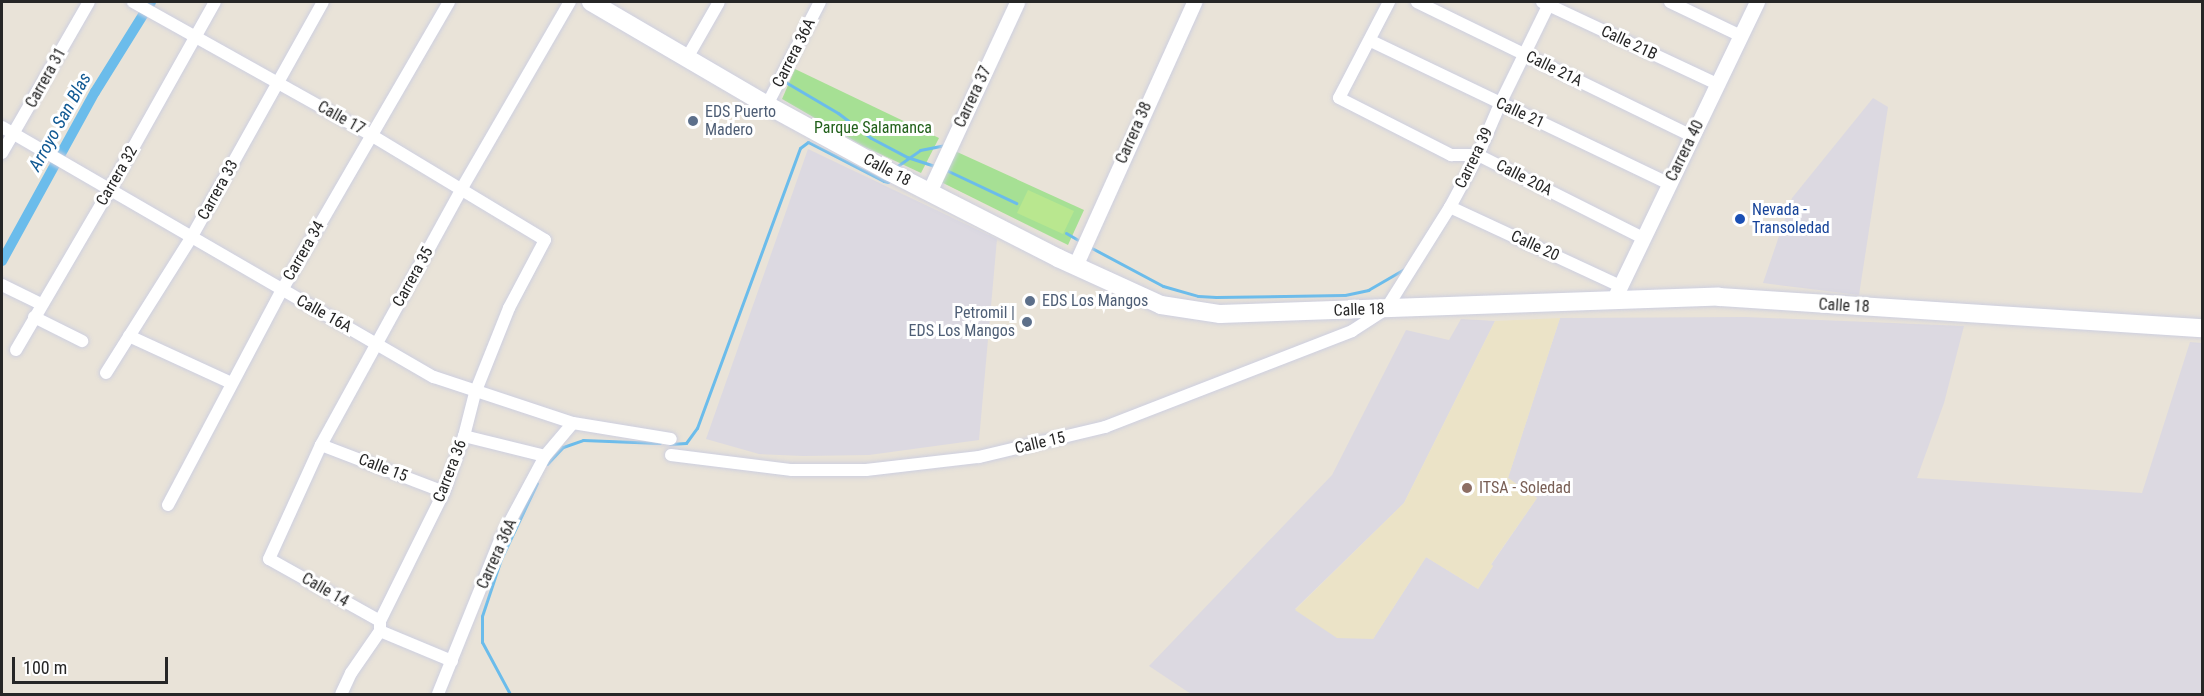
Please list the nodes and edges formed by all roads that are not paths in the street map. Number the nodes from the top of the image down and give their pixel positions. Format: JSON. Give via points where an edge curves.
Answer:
{"nodes":[{"id":1,"x":89,"y":2,"type":"edge"},
{"id":2,"x":215,"y":2,"type":"edge"},
{"id":3,"x":323,"y":2,"type":"edge"},
{"id":4,"x":448,"y":2,"type":"edge"},
{"id":5,"x":570,"y":2,"type":"edge"},
{"id":6,"x":591,"y":2,"type":"edge"},
{"id":7,"x":719,"y":2,"type":"edge"},
{"id":8,"x":820,"y":2,"type":"edge"},
{"id":9,"x":1017,"y":2,"type":"edge"},
{"id":10,"x":1194,"y":2,"type":"edge"},
{"id":11,"x":1389,"y":2,"type":"edge"},
{"id":12,"x":1417,"y":2,"type":"edge"},
{"id":13,"x":1670,"y":2,"type":"edge"},
{"id":14,"x":1757,"y":2,"type":"edge"},
{"id":15,"x":1546,"y":3,"type":"edge"},
{"id":16,"x":137,"y":4,"type":"edge"},
{"id":17,"x":195,"y":36,"type":"junction"},
{"id":18,"x":1741,"y":36,"type":"junction"},
{"id":19,"x":1371,"y":41,"type":"junction"},
{"id":20,"x":1523,"y":54,"type":"junction"},
{"id":21,"x":687,"y":57,"type":"junction"},
{"id":22,"x":278,"y":82,"type":"junction"},
{"id":23,"x":1717,"y":84,"type":"junction"},
{"id":24,"x":1500,"y":104,"type":"junction"},
{"id":25,"x":767,"y":105,"type":"junction"},
{"id":26,"x":2,"y":127,"type":"edge"},
{"id":27,"x":14,"y":134,"type":"junction"},
{"id":28,"x":370,"y":135,"type":"junction"},
{"id":29,"x":1692,"y":136,"type":"junction"},
{"id":30,"x":2,"y":153,"type":"edge"},
{"id":31,"x":1478,"y":155,"type":"junction"},
{"id":32,"x":1669,"y":184,"type":"junction"},
{"id":33,"x":462,"y":188,"type":"junction"},
{"id":34,"x":110,"y":189,"type":"junction"},
{"id":35,"x":929,"y":192,"type":"junction"},
{"id":36,"x":1450,"y":207,"type":"junction"},
{"id":37,"x":191,"y":238,"type":"junction"},
{"id":38,"x":1643,"y":238,"type":"junction"},
{"id":39,"x":545,"y":240,"type":"joint"},
{"id":40,"x":1075,"y":266,"type":"junction"},
{"id":41,"x":2,"y":285,"type":"edge"},
{"id":42,"x":282,"y":290,"type":"junction"},
{"id":43,"x":1616,"y":293,"type":"junction"},
{"id":44,"x":41,"y":304,"type":"junction"},
{"id":45,"x":1386,"y":309,"type":"junction"},
{"id":46,"x":34,"y":317,"type":"junction"},
{"id":47,"x":2202,"y":328,"type":"edge"},
{"id":48,"x":129,"y":336,"type":"junction"},
{"id":49,"x":82,"y":340,"type":"dead end"},
{"id":50,"x":377,"y":342,"type":"junction"},
{"id":51,"x":16,"y":350,"type":"dead end"},
{"id":52,"x":106,"y":373,"type":"dead end"},
{"id":53,"x":231,"y":383,"type":"junction"},
{"id":54,"x":476,"y":393,"type":"junction"},
{"id":55,"x":573,"y":423,"type":"junction"},
{"id":56,"x":464,"y":436,"type":"junction"},
{"id":57,"x":671,"y":439,"type":"dead end"},
{"id":58,"x":321,"y":445,"type":"junction"},
{"id":59,"x":671,"y":455,"type":"dead end"},
{"id":60,"x":545,"y":456,"type":"junction"},
{"id":61,"x":444,"y":492,"type":"junction"},
{"id":62,"x":168,"y":505,"type":"dead end"},
{"id":63,"x":270,"y":559,"type":"joint"},
{"id":64,"x":380,"y":626,"type":"junction"},
{"id":65,"x":452,"y":661,"type":"junction"},
{"id":66,"x":341,"y":694,"type":"edge"},
{"id":67,"x":438,"y":694,"type":"edge"}],
"edges":[{"from":1,"to":27,"type":"street","name":"Carrera 31"},
{"from":2,"to":17,"type":"street","name":"Carrera 32"},
{"from":3,"to":22,"type":"street","name":"Carrera 33"},
{"from":4,"to":28,"type":"street","name":"Carrera 34"},
{"from":5,"to":33,"type":"street","name":"Carrera 35"},
{"from":6,"to":21,"type":"main road","name":"Calle 18"},
{"from":7,"to":21,"type":"street"},
{"from":8,"to":25,"type":"street","name":"Carrera 36A"},
{"from":9,"to":35,"type":"street","name":"Carrera 37"},
{"from":10,"to":40,"type":"street","name":"Carrera 38"},
{"from":11,"to":19,"type":"street"},
{"from":12,"to":20,"type":"street","name":"Calle 21A"},
{"from":13,"to":18,"type":"street"},
{"from":14,"to":18,"type":"street","name":"Carrera 40"},
{"from":15,"to":20,"type":"street","name":"Carrera 39"},
{"from":15,"to":23,"type":"street","name":"Calle 21B"},
{"from":16,"to":17,"type":"street","name":"Calle 17"},
{"from":17,"to":22,"type":"street","name":"Calle 17"},
{"from":17,"to":34,"type":"street","name":"Carrera 32"},
{"from":18,"to":23,"type":"street","name":"Carrera 40"},
{"from":19,"to":24,"type":"street","name":"Calle 21"},
{"from":19,"to":31,"type":"street","name":"Calle 20A","via":[[1339,98],[1451,155]]},
{"from":20,"to":24,"type":"street","name":"Carrera 39"},
{"from":20,"to":29,"type":"street","name":"Calle 21A"},
{"from":21,"to":25,"type":"main road","name":"Calle 18"},
{"from":22,"to":28,"type":"street","name":"Calle 17"},
{"from":22,"to":37,"type":"street","name":"Carrera 33"},
{"from":23,"to":29,"type":"street","name":"Carrera 40"},
{"from":24,"to":31,"type":"street","name":"Carrera 39"},
{"from":24,"to":32,"type":"street","name":"Calle 21"},
{"from":25,"to":35,"type":"main road","name":"Calle 18"},
{"from":26,"to":27,"type":"street","name":"Calle 16A"},
{"from":27,"to":30,"type":"street","name":"Carrera 31"},
{"from":27,"to":34,"type":"street","name":"Calle 16A"},
{"from":28,"to":33,"type":"street","name":"Calle 17"},
{"from":28,"to":42,"type":"street","name":"Carrera 34"},
{"from":29,"to":32,"type":"street","name":"Carrera 40"},
{"from":31,"to":36,"type":"street","name":"Carrera 39"},
{"from":31,"to":38,"type":"street","name":"Calle 20A"},
{"from":32,"to":38,"type":"street","name":"Carrera 40"},
{"from":33,"to":39,"type":"street","name":"Calle 17"},
{"from":33,"to":50,"type":"street","name":"Carrera 35"},
{"from":34,"to":37,"type":"street","name":"Calle 16A"},
{"from":34,"to":44,"type":"street","name":"Carrera 32"},
{"from":35,"to":40,"type":"main road","name":"Calle 18"},
{"from":36,"to":43,"type":"street","name":"Calle 20"},
{"from":36,"to":45,"type":"street","name":"Carrera 39"},
{"from":37,"to":42,"type":"street","name":"Calle 16A"},
{"from":37,"to":48,"type":"street","name":"Carrera 33"},
{"from":38,"to":43,"type":"street","name":"Carrera 40"},
{"from":39,"to":54,"type":"street","name":"Carrera 36","via":[[508,308]]},
{"from":40,"to":45,"type":"main road","name":"Calle 18","via":[[1161,306],[1189,311],[1220,314]]},
{"from":41,"to":44,"type":"street"},
{"from":42,"to":50,"type":"street","name":"Calle 16A"},
{"from":42,"to":53,"type":"street","name":"Carrera 34"},
{"from":43,"to":45,"type":"main road","name":"Calle 18"},
{"from":43,"to":47,"type":"main road","name":"Calle 18"},
{"from":44,"to":46,"type":"street","name":"Carrera 32"},
{"from":45,"to":59,"type":"street","name":"Calle 15","via":[[1352,331],[1105,426],[979,457],[866,470],[792,470]]},
{"from":46,"to":49,"type":"street"},
{"from":46,"to":51,"type":"street","name":"Carrera 32"},
{"from":48,"to":52,"type":"street","name":"Carrera 33"},
{"from":48,"to":53,"type":"street"},
{"from":50,"to":54,"type":"street","name":"Calle 16A","via":[[434,377]]},
{"from":50,"to":58,"type":"street","name":"Carrera 35"},
{"from":53,"to":62,"type":"street","name":"Carrera 34"},
{"from":54,"to":55,"type":"street","name":"Calle 16A"},
{"from":54,"to":56,"type":"street","name":"Carrera 36"},
{"from":55,"to":57,"type":"street","name":"Calle 16A"},
{"from":55,"to":60,"type":"street","name":"Carrera 36A"},
{"from":56,"to":60,"type":"street"},
{"from":56,"to":61,"type":"street","name":"Carrera 36"},
{"from":58,"to":61,"type":"street","name":"Calle 15"},
{"from":58,"to":63,"type":"street","name":"Carrera 35"},
{"from":60,"to":65,"type":"street","name":"Carrera 36A","via":[[500,540]]},
{"from":61,"to":64,"type":"street","name":"Carrera 36"},
{"from":63,"to":64,"type":"street","name":"Calle 14"},
{"from":64,"to":65,"type":"street","name":"Calle 14"},
{"from":64,"to":66,"type":"street","name":"Carrera 36"},
{"from":65,"to":67,"type":"street","name":"Carrera 36A"}]}
